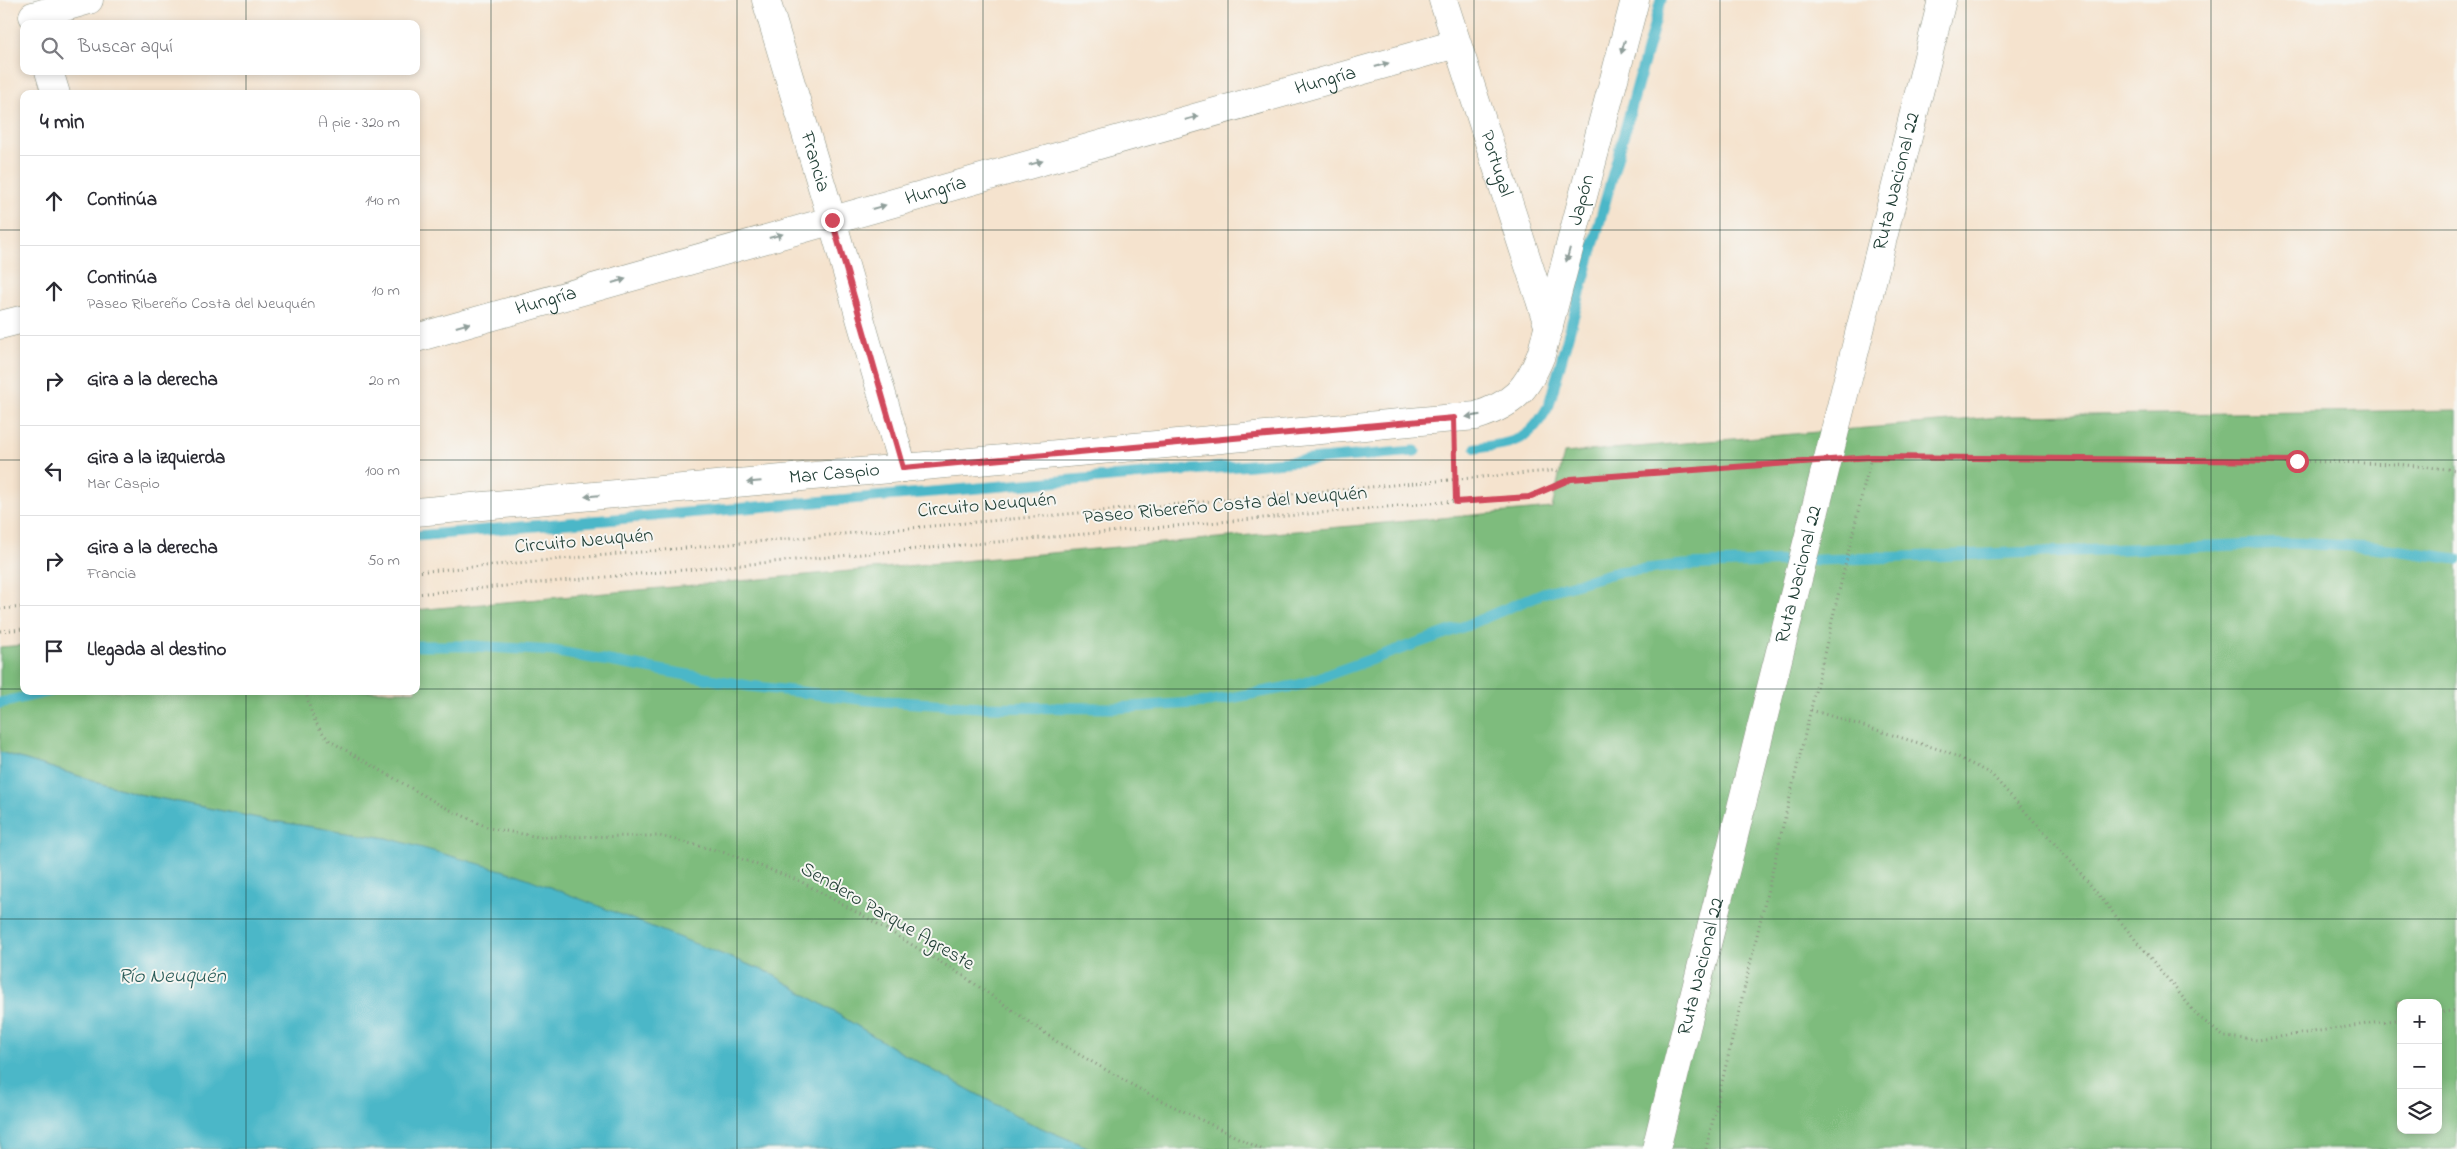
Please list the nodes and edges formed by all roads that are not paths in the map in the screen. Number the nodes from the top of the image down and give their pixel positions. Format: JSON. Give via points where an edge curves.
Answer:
{"nodes":[{"id":1,"x":89,"y":0,"type":"edge"},
{"id":2,"x":766,"y":0,"type":"edge"},
{"id":3,"x":1443,"y":0,"type":"edge"},
{"id":4,"x":1635,"y":0,"type":"edge"},
{"id":5,"x":1942,"y":0,"type":"edge"},
{"id":6,"x":32,"y":13,"type":"edge"},
{"id":7,"x":1456,"y":44,"type":"junction"},
{"id":8,"x":50,"y":75,"type":"edge"},
{"id":9,"x":55,"y":90,"type":"edge"},
{"id":10,"x":832,"y":220,"type":"junction"},
{"id":11,"x":20,"y":319,"type":"edge"},
{"id":12,"x":0,"y":325,"type":"edge"},
{"id":13,"x":1549,"y":328,"type":"junction"},
{"id":14,"x":420,"y":337,"type":"edge"},
{"id":15,"x":1517,"y":396,"type":"joint"},
{"id":16,"x":903,"y":468,"type":"junction"},
{"id":17,"x":420,"y":512,"type":"edge"},
{"id":18,"x":1656,"y":1149,"type":"edge"}],
"edges":[{"from":1,"to":6,"type":"main road"},
{"from":2,"to":10,"type":"main road","name":"Francia"},
{"from":3,"to":7,"type":"main road","name":"Portugal"},
{"from":4,"to":13,"type":"main road","name":"Japón","one_way":true},
{"from":5,"to":18,"type":"main road","name":"Ruta Nacional 22","bridge":true},
{"from":10,"to":7,"type":"main road","name":"Hungría","one_way":true},
{"from":7,"to":13,"type":"main road","name":"Portugal"},
{"from":8,"to":9,"type":"main road"},
{"from":14,"to":10,"type":"main road","name":"Hungría","one_way":true},
{"from":10,"to":16,"type":"main road","name":"Francia"},
{"from":11,"to":12,"type":"main road"},
{"from":13,"to":15,"type":"main road","name":"Japón","via":[[1532,378]]},
{"from":15,"to":16,"type":"main road","name":"Mar Caspio","one_way":true,"via":[[1498,409],[1476,416]]},
{"from":16,"to":17,"type":"main road","name":"Mar Caspio","one_way":true}]}
